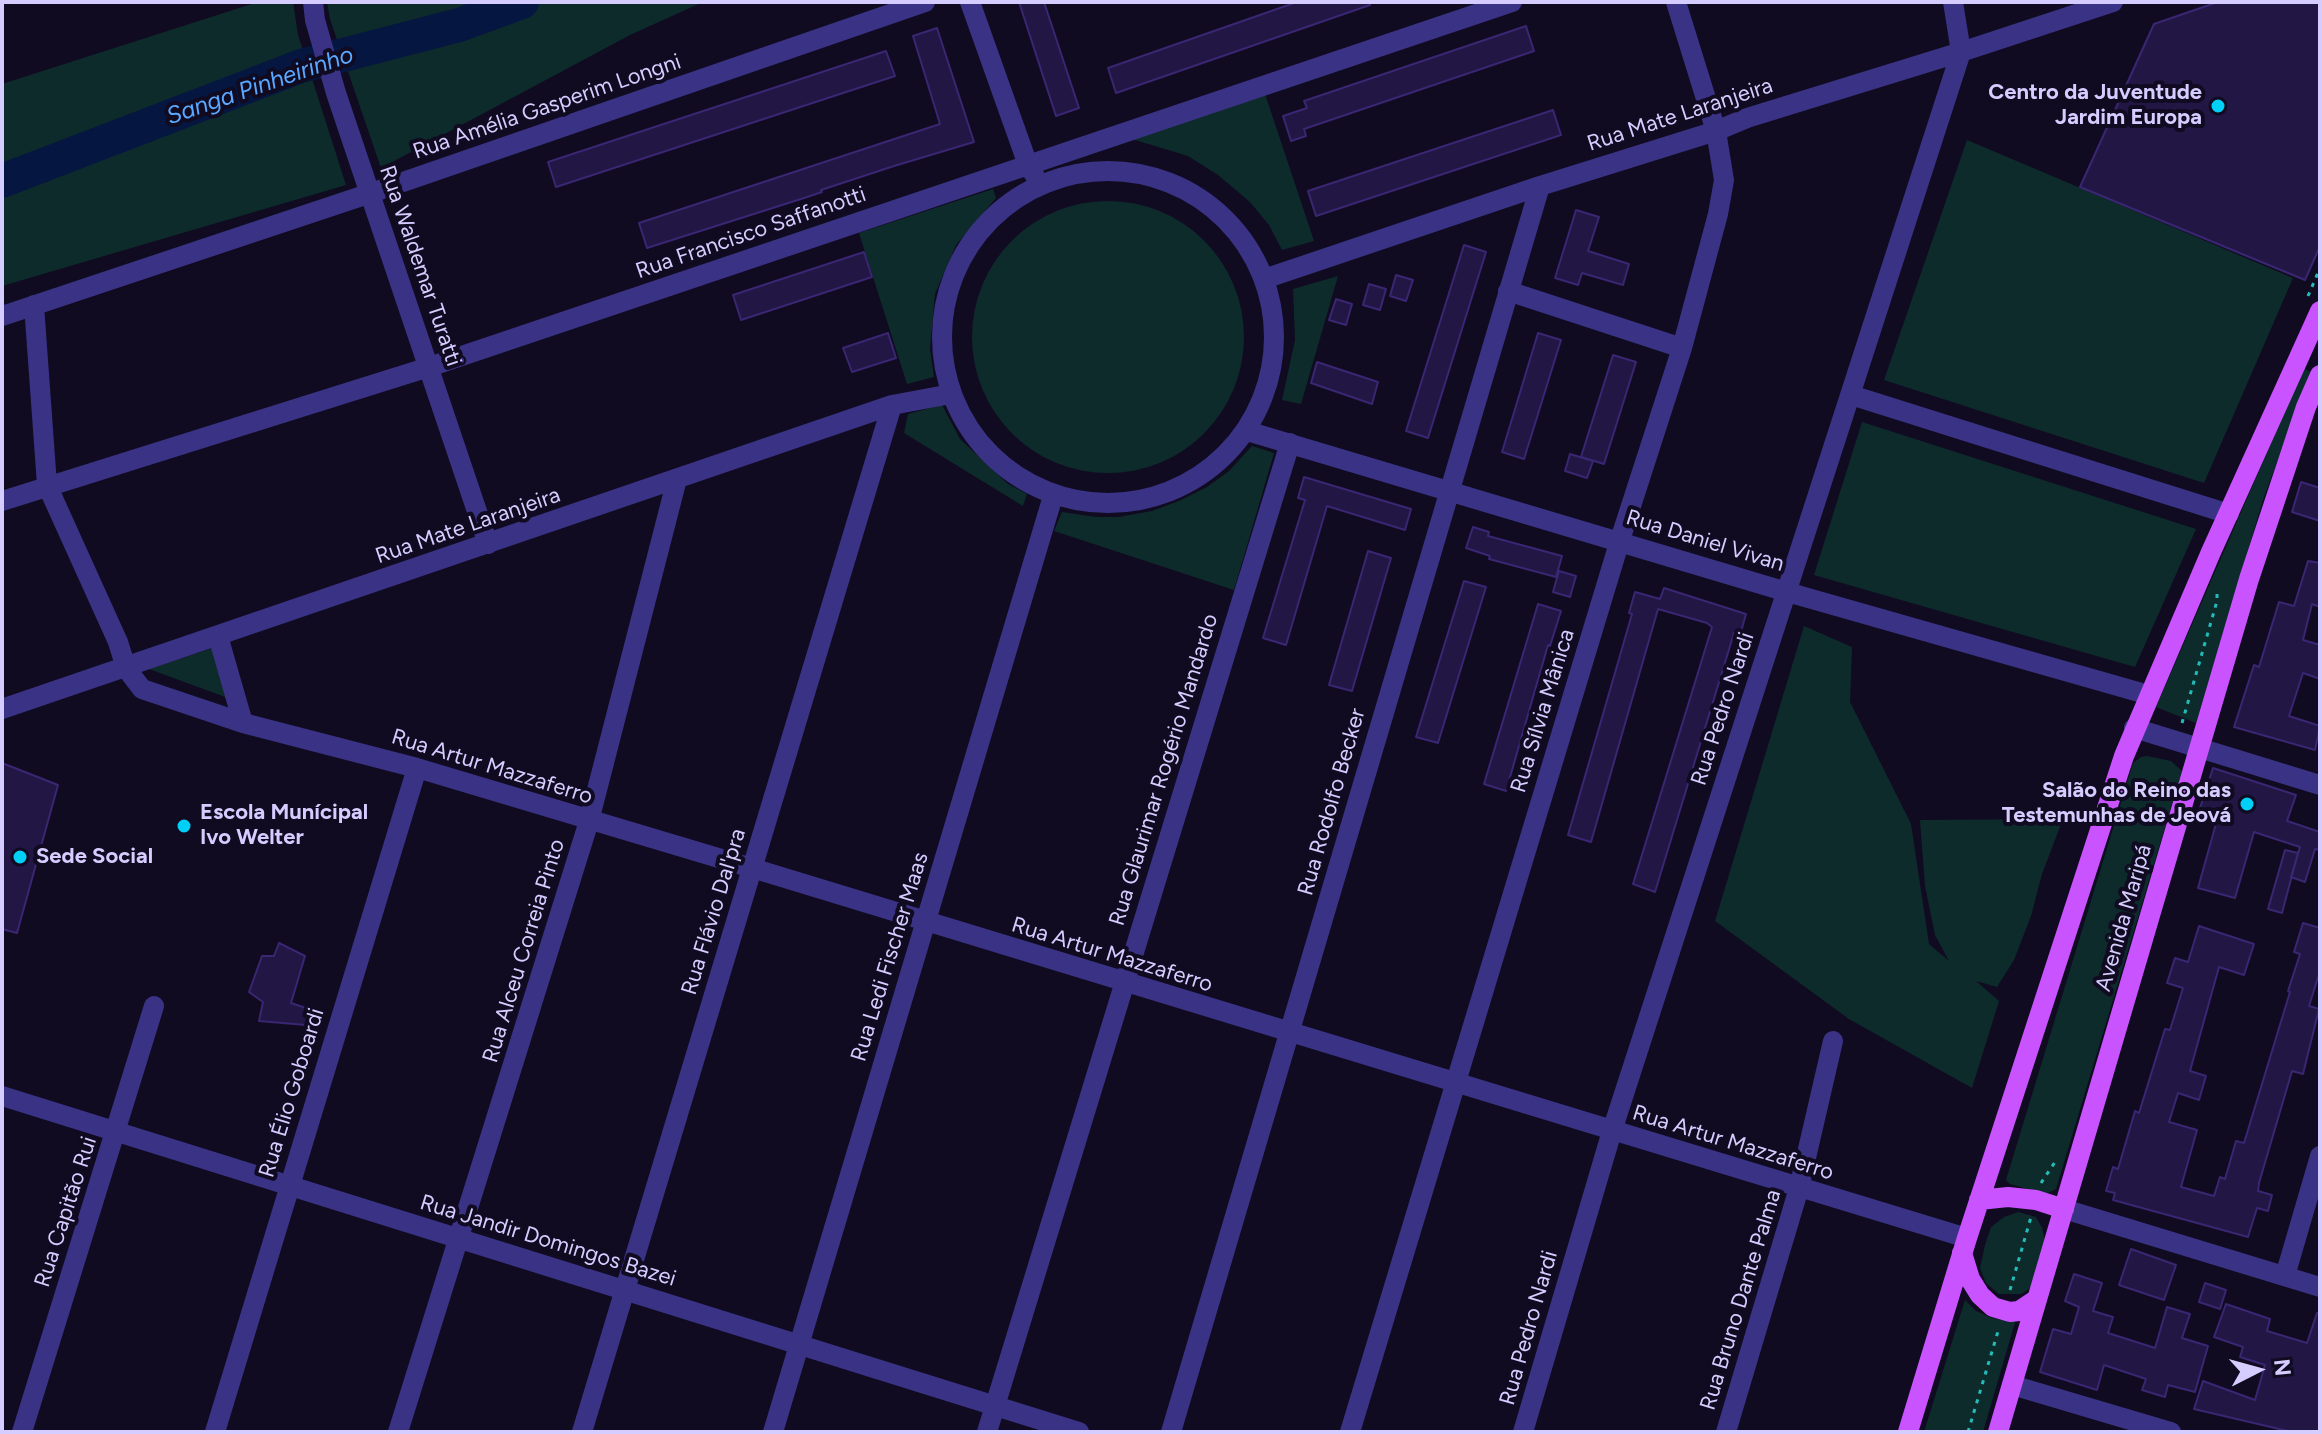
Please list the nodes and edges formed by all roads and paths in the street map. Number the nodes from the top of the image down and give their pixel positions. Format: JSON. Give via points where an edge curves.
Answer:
{"nodes":[{"id":1,"x":925,"y":2,"type":"edge"},
{"id":2,"x":970,"y":2,"type":"edge"},
{"id":3,"x":1512,"y":2,"type":"edge"},
{"id":4,"x":1676,"y":2,"type":"edge"},
{"id":5,"x":1953,"y":2,"type":"edge"},
{"id":6,"x":2113,"y":2,"type":"edge"},
{"id":7,"x":314,"y":11,"type":"edge"},
{"id":8,"x":1961,"y":52,"type":"junction"},
{"id":9,"x":1716,"y":131,"type":"junction"},
{"id":10,"x":1028,"y":165,"type":"junction"},
{"id":11,"x":1040,"y":184,"type":"junction"},
{"id":12,"x":1540,"y":186,"type":"junction"},
{"id":13,"x":371,"y":193,"type":"junction"},
{"id":14,"x":1264,"y":279,"type":"junction"},
{"id":15,"x":1508,"y":291,"type":"junction"},
{"id":16,"x":34,"y":305,"type":"junction"},
{"id":17,"x":2,"y":316,"type":"edge"},
{"id":18,"x":2318,"y":321,"type":"edge"},
{"id":19,"x":1682,"y":348,"type":"junction"},
{"id":20,"x":429,"y":367,"type":"junction"},
{"id":21,"x":2320,"y":375,"type":"edge"},
{"id":22,"x":951,"y":394,"type":"junction"},
{"id":23,"x":1851,"y":395,"type":"junction"},
{"id":24,"x":892,"y":405,"type":"junction"},
{"id":25,"x":1247,"y":431,"type":"junction"},
{"id":26,"x":1290,"y":443,"type":"junction"},
{"id":27,"x":677,"y":479,"type":"junction"},
{"id":28,"x":47,"y":485,"type":"junction"},
{"id":29,"x":1449,"y":490,"type":"junction"},
{"id":30,"x":1053,"y":496,"type":"junction"},
{"id":31,"x":2,"y":501,"type":"edge"},
{"id":32,"x":2229,"y":514,"type":"junction"},
{"id":33,"x":1620,"y":540,"type":"junction"},
{"id":34,"x":488,"y":544,"type":"junction"},
{"id":35,"x":1787,"y":592,"type":"junction"},
{"id":36,"x":218,"y":636,"type":"junction"},
{"id":37,"x":126,"y":668,"type":"junction"},
{"id":38,"x":2149,"y":695,"type":"junction"},
{"id":39,"x":2,"y":709,"type":"edge"},
{"id":40,"x":2184,"y":718,"type":"dead end"},
{"id":41,"x":243,"y":723,"type":"junction"},
{"id":42,"x":2134,"y":728,"type":"junction"},
{"id":43,"x":2176,"y":741,"type":"junction"},
{"id":44,"x":2198,"y":749,"type":"junction"},
{"id":45,"x":417,"y":768,"type":"junction"},
{"id":46,"x":2320,"y":785,"type":"edge"},
{"id":47,"x":589,"y":821,"type":"junction"},
{"id":48,"x":752,"y":868,"type":"junction"},
{"id":49,"x":926,"y":923,"type":"junction"},
{"id":50,"x":1124,"y":983,"type":"junction"},
{"id":51,"x":154,"y":1006,"type":"dead end"},
{"id":52,"x":1289,"y":1033,"type":"junction"},
{"id":53,"x":1833,"y":1041,"type":"dead end"},
{"id":54,"x":1455,"y":1084,"type":"junction"},
{"id":55,"x":2,"y":1096,"type":"edge"},
{"id":56,"x":117,"y":1131,"type":"junction"},
{"id":57,"x":1612,"y":1131,"type":"junction"},
{"id":58,"x":2061,"y":1154,"type":"dead end"},
{"id":59,"x":2320,"y":1156,"type":"edge"},
{"id":60,"x":289,"y":1186,"type":"junction"},
{"id":61,"x":1799,"y":1188,"type":"junction"},
{"id":62,"x":1979,"y":1200,"type":"junction"},
{"id":63,"x":2036,"y":1200,"type":"junction"},
{"id":64,"x":2064,"y":1209,"type":"junction"},
{"id":65,"x":458,"y":1239,"type":"junction"},
{"id":66,"x":1964,"y":1246,"type":"junction"},
{"id":67,"x":2285,"y":1276,"type":"junction"},
{"id":68,"x":2320,"y":1287,"type":"edge"},
{"id":69,"x":625,"y":1289,"type":"junction"},
{"id":70,"x":2037,"y":1299,"type":"junction"},
{"id":71,"x":2004,"y":1310,"type":"junction"},
{"id":72,"x":799,"y":1345,"type":"junction"},
{"id":73,"x":2012,"y":1385,"type":"junction"},
{"id":74,"x":995,"y":1406,"type":"junction"},
{"id":75,"x":22,"y":1432,"type":"edge"},
{"id":76,"x":215,"y":1432,"type":"edge"},
{"id":77,"x":398,"y":1432,"type":"edge"},
{"id":78,"x":582,"y":1432,"type":"edge"},
{"id":79,"x":773,"y":1432,"type":"edge"},
{"id":80,"x":987,"y":1432,"type":"edge"},
{"id":81,"x":1079,"y":1432,"type":"edge"},
{"id":82,"x":1171,"y":1432,"type":"edge"},
{"id":83,"x":1350,"y":1432,"type":"edge"},
{"id":84,"x":1523,"y":1432,"type":"edge"},
{"id":85,"x":1726,"y":1432,"type":"edge"},
{"id":86,"x":1908,"y":1432,"type":"edge"},
{"id":87,"x":1968,"y":1432,"type":"edge"},
{"id":88,"x":1998,"y":1432,"type":"edge"},
{"id":89,"x":2171,"y":1432,"type":"edge"}],
"edges":[{"from":1,"to":13,"type":"street","name":"Rua Amélia Gasperim Longni"},
{"from":2,"to":10,"type":"street"},
{"from":3,"to":10,"type":"street","name":"Rua Francisco Saffanotti"},
{"from":4,"to":9,"type":"street","name":"Rua Sílvia Mânica"},
{"from":5,"to":8,"type":"street","name":"Rua Pedro Nardi"},
{"from":6,"to":8,"type":"street","name":"Rua Mate Laranjeira"},
{"from":7,"to":13,"type":"street","name":"Rua Waldemar Turatti"},
{"from":8,"to":9,"type":"street","name":"Rua Mate Laranjeira"},
{"from":8,"to":23,"type":"street","name":"Rua Pedro Nardi"},
{"from":9,"to":12,"type":"street","name":"Rua Mate Laranjeira"},
{"from":9,"to":19,"type":"street","name":"Rua Sílvia Mânica","via":[[1724,180]]},
{"from":10,"to":11,"type":"street"},
{"from":10,"to":20,"type":"street","name":"Rua Francisco Saffanotti"},
{"from":11,"to":14,"type":"street","via":[[1077,173],[1116,170],[1154,177],[1190,192],[1221,214],[1246,244]]},
{"from":11,"to":22,"type":"street","via":[[998,211],[966,250],[946,295],[941,345]]},
{"from":12,"to":14,"type":"street","name":"Rua Mate Laranjeira"},
{"from":12,"to":15,"type":"street","name":"Rua Rodolfo Becker"},
{"from":13,"to":16,"type":"street","name":"Rua Amélia Gasperim Longni"},
{"from":13,"to":20,"type":"street","name":"Rua Waldemar Turatti"},
{"from":14,"to":25,"type":"street","via":[[1275,330],[1269,383]]},
{"from":15,"to":19,"type":"street"},
{"from":15,"to":29,"type":"street","name":"Rua Rodolfo Becker"},
{"from":16,"to":17,"type":"street","name":"Rua Amélia Gasperim Longni"},
{"from":16,"to":28,"type":"street","name":"Rua Artur Mazzaferro"},
{"from":18,"to":32,"type":"main road"},
{"from":19,"to":33,"type":"street","name":"Rua Sílvia Mânica"},
{"from":20,"to":28,"type":"street","name":"Rua Francisco Saffanotti"},
{"from":20,"to":34,"type":"street","name":"Rua Waldemar Turatti"},
{"from":21,"to":44,"type":"main road","name":"Avenida Maripá","via":[[2249,579]]},
{"from":22,"to":24,"type":"street","name":"Rua Mate Laranjeira"},
{"from":22,"to":30,"type":"street","via":[[974,438],[1009,473]]},
{"from":23,"to":32,"type":"street"},
{"from":23,"to":35,"type":"street","name":"Rua Pedro Nardi"},
{"from":24,"to":27,"type":"street","name":"Rua Mate Laranjeira"},
{"from":24,"to":48,"type":"street","name":"Rua Flávio Dal'pra"},
{"from":25,"to":26,"type":"street","name":"Rua Daniel Vivan"},
{"from":25,"to":30,"type":"street","via":[[1210,471],[1161,497],[1107,505]]},
{"from":26,"to":29,"type":"street","name":"Rua Daniel Vivan"},
{"from":26,"to":50,"type":"street","name":"Rua Glaurimar Rogério Mandardo"},
{"from":27,"to":34,"type":"street","name":"Rua Mate Laranjeira"},
{"from":27,"to":47,"type":"street","name":"Rua Alceu Correia Pinto"},
{"from":28,"to":31,"type":"street","name":"Rua Francisco Saffanotti"},
{"from":28,"to":37,"type":"street","name":"Rua Artur Mazzaferro"},
{"from":29,"to":33,"type":"street","name":"Rua Daniel Vivan"},
{"from":29,"to":52,"type":"street","name":"Rua Rodolfo Becker"},
{"from":30,"to":49,"type":"street","name":"Rua Ledi Fischer Maas"},
{"from":32,"to":38,"type":"main road"},
{"from":33,"to":35,"type":"street","name":"Rua Daniel Vivan"},
{"from":33,"to":54,"type":"street","name":"Rua Sílvia Mânica"},
{"from":34,"to":36,"type":"street","name":"Rua Mate Laranjeira"},
{"from":35,"to":38,"type":"street","name":"Rua Daniel Vivan"},
{"from":35,"to":57,"type":"street","name":"Rua Pedro Nardi"},
{"from":36,"to":37,"type":"street","name":"Rua Mate Laranjeira"},
{"from":36,"to":41,"type":"street"},
{"from":37,"to":39,"type":"street","name":"Rua Mate Laranjeira"},
{"from":37,"to":41,"type":"street","name":"Rua Artur Mazzaferro","via":[[142,689]]},
{"from":38,"to":42,"type":"main road"},
{"from":40,"to":43,"type":"path"},
{"from":41,"to":45,"type":"street","name":"Rua Artur Mazzaferro"},
{"from":42,"to":43,"type":"street"},
{"from":42,"to":62,"type":"main road"},
{"from":43,"to":44,"type":"street"},
{"from":44,"to":46,"type":"street"},
{"from":44,"to":64,"type":"main road","name":"Avenida Maripá"},
{"from":45,"to":47,"type":"street","name":"Rua Artur Mazzaferro"},
{"from":45,"to":60,"type":"street","name":"Rua Élio Goboardi"},
{"from":47,"to":48,"type":"street","name":"Rua Artur Mazzaferro"},
{"from":47,"to":65,"type":"street","name":"Rua Alceu Correia Pinto"},
{"from":48,"to":49,"type":"street","name":"Rua Artur Mazzaferro"},
{"from":48,"to":69,"type":"street","name":"Rua Flávio Dal'pra"},
{"from":49,"to":50,"type":"street","name":"Rua Artur Mazzaferro"},
{"from":49,"to":72,"type":"street","name":"Rua Ledi Fischer Maas"},
{"from":50,"to":52,"type":"street","name":"Rua Artur Mazzaferro"},
{"from":50,"to":74,"type":"street","name":"Rua Glaurimar Rogério Mandardo"},
{"from":51,"to":56,"type":"street","name":"Rua Capitão Rui"},
{"from":52,"to":54,"type":"street","name":"Rua Artur Mazzaferro"},
{"from":52,"to":82,"type":"street","name":"Rua Rodolfo Becker"},
{"from":53,"to":61,"type":"street","name":"Rua Bruno Dante Palma"},
{"from":54,"to":57,"type":"street","name":"Rua Artur Mazzaferro"},
{"from":54,"to":83,"type":"street","name":"Rua Sílvia Mânica"},
{"from":55,"to":56,"type":"street","name":"Rua Jandir Domingos Bazei"},
{"from":56,"to":60,"type":"street","name":"Rua Jandir Domingos Bazei"},
{"from":56,"to":75,"type":"street","name":"Rua Capitão Rui"},
{"from":57,"to":61,"type":"street","name":"Rua Artur Mazzaferro"},
{"from":57,"to":84,"type":"street","name":"Rua Pedro Nardi"},
{"from":58,"to":63,"type":"path"},
{"from":59,"to":67,"type":"street"},
{"from":60,"to":65,"type":"street","name":"Rua Jandir Domingos Bazei"},
{"from":60,"to":76,"type":"street","name":"Rua Élio Goboardi"},
{"from":61,"to":66,"type":"street","name":"Rua Artur Mazzaferro"},
{"from":61,"to":85,"type":"street","name":"Rua Bruno Dante Palma"},
{"from":62,"to":63,"type":"main road"},
{"from":62,"to":66,"type":"main road"},
{"from":63,"to":64,"type":"main road"},
{"from":63,"to":71,"type":"path"},
{"from":64,"to":67,"type":"street"},
{"from":64,"to":70,"type":"main road","name":"Avenida Maripá"},
{"from":65,"to":69,"type":"street","name":"Rua Jandir Domingos Bazei"},
{"from":65,"to":77,"type":"street","name":"Rua Alceu Correia Pinto"},
{"from":66,"to":71,"type":"main road","via":[[1970,1279],[1993,1307]]},
{"from":66,"to":86,"type":"main road"},
{"from":67,"to":68,"type":"street"},
{"from":69,"to":72,"type":"street","name":"Rua Jandir Domingos Bazei"},
{"from":69,"to":78,"type":"street","name":"Rua Flávio Dal'pra"},
{"from":70,"to":71,"type":"main road","via":[[2019,1311]]},
{"from":70,"to":73,"type":"main road","name":"Avenida Maripá"},
{"from":71,"to":87,"type":"path"},
{"from":72,"to":74,"type":"street","name":"Rua Jandir Domingos Bazei"},
{"from":72,"to":79,"type":"street","name":"Rua Ledi Fischer Maas"},
{"from":73,"to":88,"type":"main road","name":"Avenida Maripá"},
{"from":73,"to":89,"type":"street"},
{"from":74,"to":80,"type":"street","name":"Rua Glaurimar Rogério Mandardo"},
{"from":74,"to":81,"type":"street","name":"Rua Jandir Domingos Bazei"}]}
